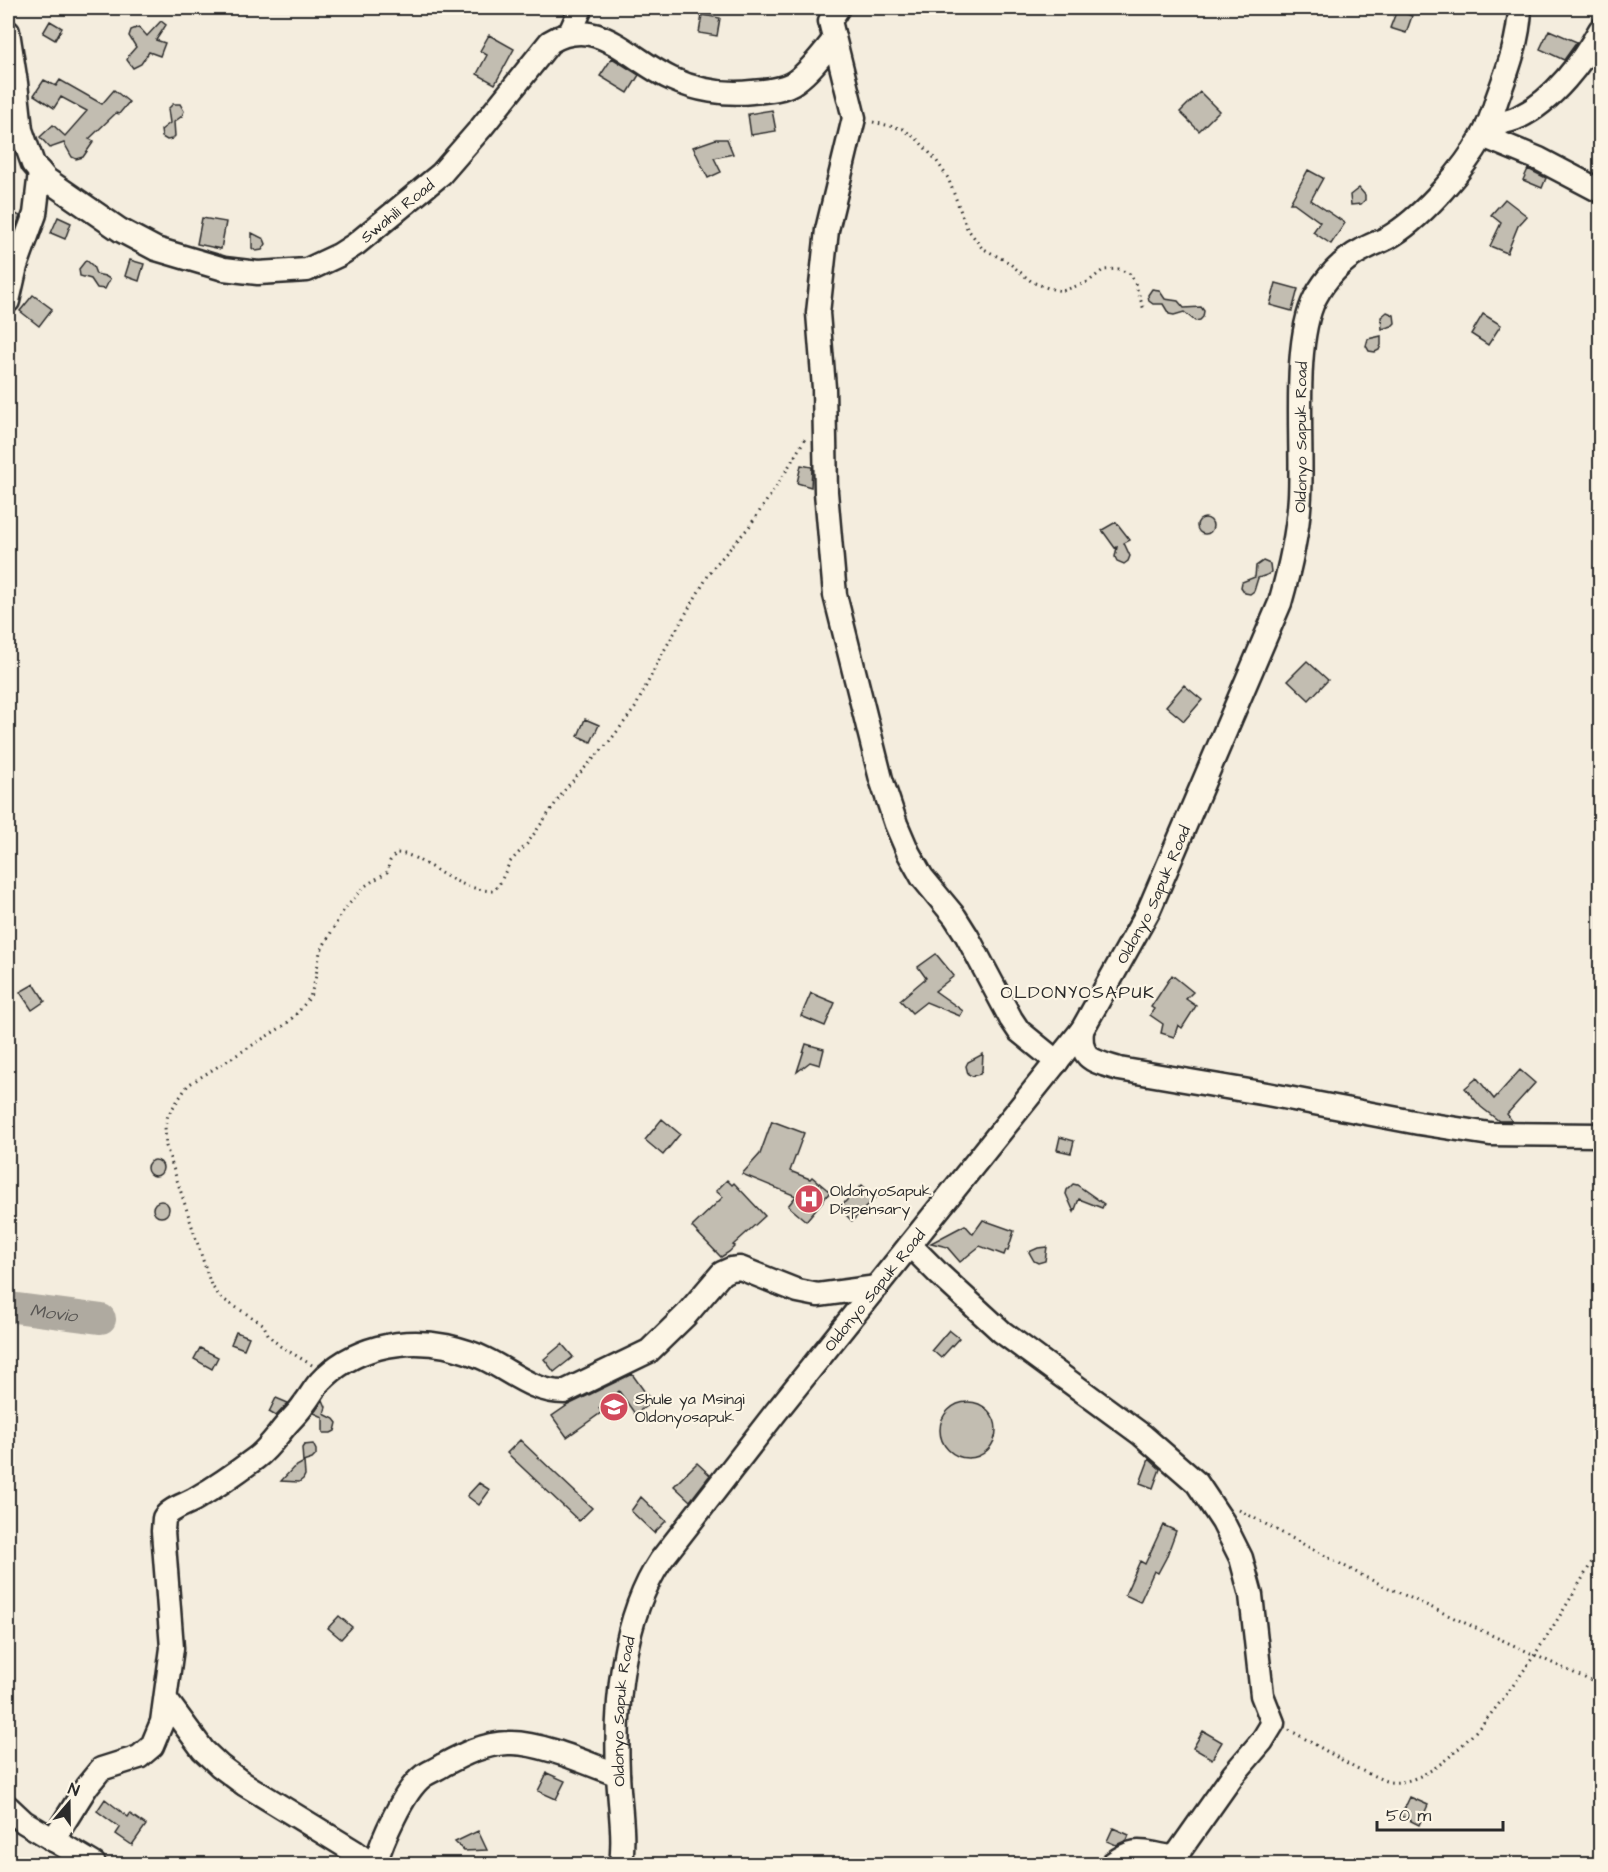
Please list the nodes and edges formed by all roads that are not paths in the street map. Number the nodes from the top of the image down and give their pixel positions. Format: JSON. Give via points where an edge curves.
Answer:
{"nodes":[{"id":1,"x":581,"y":8,"type":"edge"},
{"id":2,"x":838,"y":8,"type":"edge"},
{"id":3,"x":1520,"y":8,"type":"edge"},
{"id":4,"x":1600,"y":30,"type":"edge"},
{"id":5,"x":8,"y":32,"type":"edge"},
{"id":6,"x":570,"y":33,"type":"junction"},
{"id":7,"x":833,"y":41,"type":"junction"},
{"id":8,"x":1486,"y":130,"type":"junction"},
{"id":9,"x":40,"y":172,"type":"junction"},
{"id":10,"x":1600,"y":191,"type":"edge"},
{"id":11,"x":8,"y":301,"type":"edge"},
{"id":12,"x":1082,"y":1030,"type":"junction"},
{"id":13,"x":1057,"y":1062,"type":"junction"},
{"id":14,"x":1600,"y":1135,"type":"edge"},
{"id":15,"x":910,"y":1245,"type":"junction"},
{"id":16,"x":877,"y":1287,"type":"junction"},
{"id":17,"x":167,"y":1701,"type":"junction"},
{"id":18,"x":618,"y":1775,"type":"junction"},
{"id":19,"x":8,"y":1807,"type":"edge"},
{"id":20,"x":53,"y":1840,"type":"junction"},
{"id":21,"x":94,"y":1864,"type":"edge"},
{"id":22,"x":373,"y":1864,"type":"edge"},
{"id":23,"x":621,"y":1864,"type":"edge"},
{"id":24,"x":1112,"y":1864,"type":"edge"}],
"edges":[{"from":1,"to":6,"type":"street"},
{"from":2,"to":7,"type":"street","via":[[830,21]]},
{"from":3,"to":8,"type":"street","name":"Oldonyo Sapuk Road","via":[[1520,27],[1511,60]]},
{"from":4,"to":8,"type":"street","via":[[1576,68],[1543,101],[1518,118]]},
{"from":5,"to":9,"type":"street","name":"Swahili Road","via":[[21,130],[33,164]]},
{"from":6,"to":7,"type":"street","via":[[603,38],[673,80],[732,93],[767,91],[794,83]]},
{"from":6,"to":9,"type":"street","name":"Swahili Road","via":[[549,42],[441,174],[356,244],[307,270],[258,273],[224,269],[156,249],[92,212]]},
{"from":7,"to":13,"type":"street","via":[[854,118],[835,193],[818,313],[835,595],[881,779],[908,852],[967,936],[1019,1031]]},
{"from":8,"to":10,"type":"street"},
{"from":8,"to":12,"type":"street","name":"Oldonyo Sapuk Road","via":[[1472,153],[1422,212],[1393,235],[1344,261],[1309,313],[1303,352],[1300,497],[1291,565],[1280,603],[1149,910]]},
{"from":9,"to":11,"type":"street","via":[[35,214]]},
{"from":12,"to":13,"type":"street","name":"Oldonyo Sapuk Road"},
{"from":12,"to":14,"type":"street","via":[[1083,1051],[1095,1061],[1119,1069],[1490,1134]]},
{"from":13,"to":15,"type":"street","name":"Oldonyo Sapuk Road"},
{"from":15,"to":16,"type":"street","name":"Oldonyo Sapuk Road"},
{"from":15,"to":24,"type":"street","via":[[1002,1332],[1142,1435],[1197,1484],[1241,1558],[1251,1595],[1262,1695],[1274,1723],[1178,1853],[1171,1857],[1133,1852]]},
{"from":16,"to":17,"type":"street","via":[[818,1295],[740,1268],[731,1269],[722,1273],[649,1351],[564,1392],[538,1389],[465,1351],[422,1343],[378,1347],[341,1363],[319,1382],[303,1407],[258,1456],[164,1518],[172,1648]]},
{"from":16,"to":18,"type":"street","name":"Oldonyo Sapuk Road","via":[[727,1473],[646,1581],[619,1683]]},
{"from":17,"to":20,"type":"street","via":[[152,1746],[139,1757],[101,1769]]},
{"from":17,"to":22,"type":"street","via":[[203,1750],[220,1766]]},
{"from":18,"to":22,"type":"street","via":[[531,1745],[509,1742],[472,1749],[422,1777],[391,1824]]},
{"from":18,"to":23,"type":"street","name":"Oldonyo Sapuk Road"},
{"from":19,"to":20,"type":"street"},
{"from":20,"to":21,"type":"street"}]}
